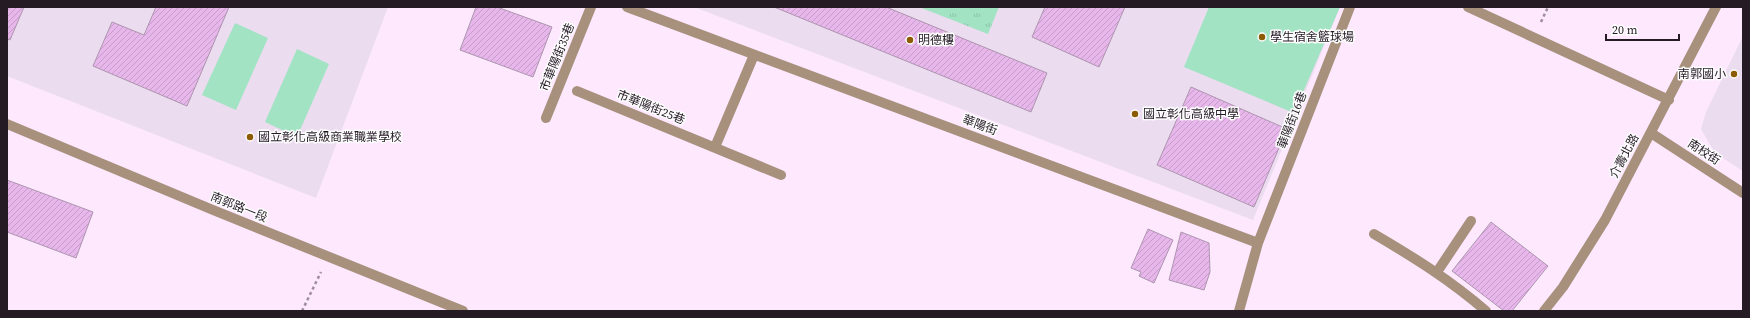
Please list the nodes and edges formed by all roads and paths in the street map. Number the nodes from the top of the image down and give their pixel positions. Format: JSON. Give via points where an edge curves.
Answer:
{"nodes":[{"id":1,"x":591,"y":7,"type":"edge"},
{"id":2,"x":627,"y":7,"type":"edge"},
{"id":3,"x":1350,"y":7,"type":"edge"},
{"id":4,"x":1468,"y":7,"type":"edge"},
{"id":5,"x":1716,"y":7,"type":"edge"},
{"id":6,"x":754,"y":54,"type":"junction"},
{"id":7,"x":577,"y":91,"type":"dead end"},
{"id":8,"x":1669,"y":100,"type":"junction"},
{"id":9,"x":546,"y":118,"type":"dead end"},
{"id":10,"x":7,"y":124,"type":"edge"},
{"id":11,"x":1651,"y":133,"type":"junction"},
{"id":12,"x":715,"y":147,"type":"junction"},
{"id":13,"x":781,"y":175,"type":"dead end"},
{"id":14,"x":1743,"y":193,"type":"edge"},
{"id":15,"x":1471,"y":221,"type":"dead end"},
{"id":16,"x":1374,"y":234,"type":"dead end"},
{"id":17,"x":1258,"y":243,"type":"junction"},
{"id":18,"x":327,"y":257,"type":"junction"},
{"id":19,"x":1437,"y":272,"type":"junction"},
{"id":20,"x":302,"y":311,"type":"edge"},
{"id":21,"x":463,"y":311,"type":"edge"},
{"id":22,"x":1239,"y":311,"type":"edge"},
{"id":23,"x":1486,"y":311,"type":"edge"},
{"id":24,"x":1544,"y":311,"type":"edge"}],
"edges":[{"from":1,"to":9,"type":"street","name":"市華陽街35巷"},
{"from":2,"to":6,"type":"street","name":"華陽街"},
{"from":3,"to":17,"type":"street","name":"華陽街16巷"},
{"from":4,"to":8,"type":"street"},
{"from":5,"to":8,"type":"street","name":"介壽北路"},
{"from":6,"to":12,"type":"street"},
{"from":6,"to":17,"type":"street","name":"華陽街"},
{"from":7,"to":12,"type":"street","name":"市華陽街25巷"},
{"from":8,"to":11,"type":"street","name":"介壽北路"},
{"from":10,"to":18,"type":"street","name":"南郭路一段"},
{"from":11,"to":14,"type":"street","name":"南校街"},
{"from":11,"to":24,"type":"street","name":"介壽北路","via":[[1605,220]]},
{"from":12,"to":13,"type":"street","name":"市華陽街25巷"},
{"from":15,"to":19,"type":"street"},
{"from":16,"to":19,"type":"street"},
{"from":17,"to":22,"type":"street"},
{"from":18,"to":20,"type":"path"},
{"from":18,"to":21,"type":"street","name":"南郭路一段"},
{"from":19,"to":23,"type":"street"}]}
